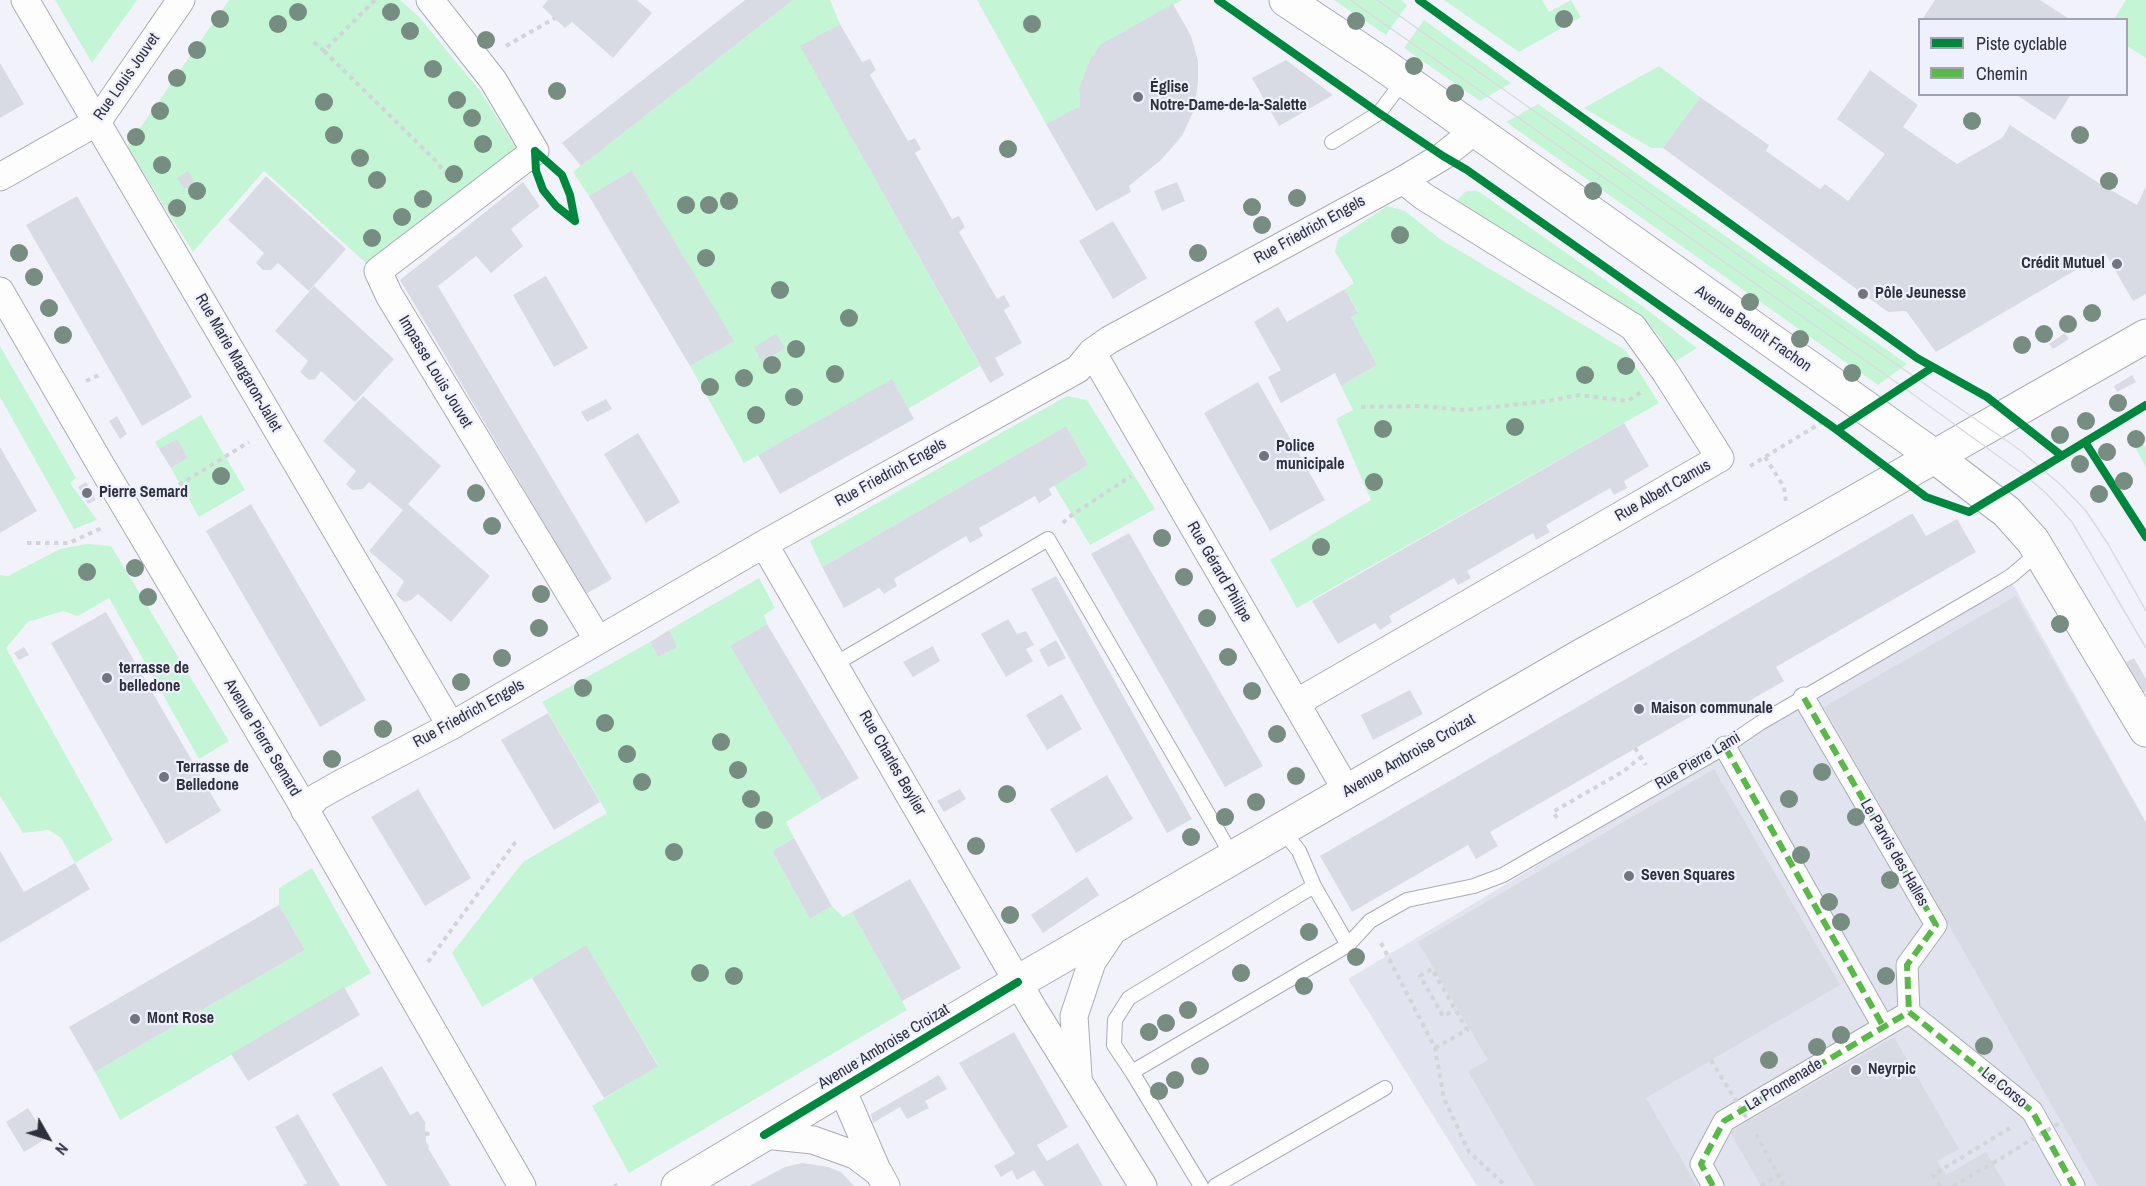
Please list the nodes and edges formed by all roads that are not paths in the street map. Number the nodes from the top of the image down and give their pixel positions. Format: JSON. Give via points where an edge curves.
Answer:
{"nodes":[{"id":1,"x":25,"y":0,"type":"edge"},
{"id":2,"x":181,"y":0,"type":"edge"},
{"id":3,"x":430,"y":0,"type":"edge"},
{"id":4,"x":1286,"y":0,"type":"edge"},
{"id":5,"x":1404,"y":80,"type":"junction"},
{"id":6,"x":97,"y":123,"type":"junction"},
{"id":7,"x":1474,"y":131,"type":"junction"},
{"id":8,"x":1332,"y":142,"type":"dead end"},
{"id":9,"x":0,"y":177,"type":"edge"},
{"id":10,"x":1403,"y":180,"type":"junction"},
{"id":11,"x":0,"y":291,"type":"edge"},
{"id":12,"x":2146,"y":336,"type":"edge"},
{"id":13,"x":1092,"y":352,"type":"junction"},
{"id":14,"x":1934,"y":456,"type":"junction"},
{"id":15,"x":764,"y":544,"type":"junction"},
{"id":16,"x":2039,"y":552,"type":"junction"},
{"id":17,"x":598,"y":640,"type":"junction"},
{"id":18,"x":835,"y":664,"type":"junction"},
{"id":19,"x":1804,"y":698,"type":"junction"},
{"id":20,"x":1296,"y":703,"type":"junction"},
{"id":21,"x":451,"y":726,"type":"junction"},
{"id":22,"x":2146,"y":730,"type":"edge"},
{"id":23,"x":1725,"y":747,"type":"junction"},
{"id":24,"x":1347,"y":791,"type":"junction"},
{"id":25,"x":305,"y":811,"type":"junction"},
{"id":26,"x":1282,"y":830,"type":"junction"},
{"id":27,"x":1234,"y":858,"type":"junction"},
{"id":28,"x":1314,"y":886,"type":"junction"},
{"id":29,"x":1116,"y":926,"type":"junction"},
{"id":30,"x":1348,"y":945,"type":"junction"},
{"id":31,"x":1018,"y":982,"type":"junction"},
{"id":32,"x":1909,"y":1012,"type":"junction"},
{"id":33,"x":1883,"y":1026,"type":"junction"},
{"id":34,"x":1132,"y":1072,"type":"junction"},
{"id":35,"x":1078,"y":1078,"type":"junction"},
{"id":36,"x":1385,"y":1088,"type":"dead end"},
{"id":37,"x":842,"y":1089,"type":"junction"},
{"id":38,"x":764,"y":1135,"type":"junction"},
{"id":39,"x":882,"y":1179,"type":"edge"},
{"id":40,"x":522,"y":1186,"type":"edge"},
{"id":41,"x":678,"y":1186,"type":"edge"},
{"id":42,"x":1143,"y":1186,"type":"edge"},
{"id":43,"x":1201,"y":1186,"type":"edge"},
{"id":44,"x":1215,"y":1186,"type":"edge"},
{"id":45,"x":1713,"y":1186,"type":"edge"},
{"id":46,"x":2074,"y":1186,"type":"edge"}],
"edges":[{"from":1,"to":6,"type":"street","name":"Rue Marie Margaron-Jallet"},
{"from":2,"to":6,"type":"street","name":"Rue Louis Jouvet"},
{"from":3,"to":17,"type":"street","name":"Impasse Louis Jouvet","via":[[493,80],[535,151],[378,271]]},
{"from":4,"to":5,"type":"street","name":"Avenue Benoît Frachon"},
{"from":5,"to":7,"type":"street","name":"Avenue Benoît Frachon"},
{"from":5,"to":8,"type":"lane","via":[[1379,113]]},
{"from":6,"to":9,"type":"street","name":"Rue Louis Jouvet"},
{"from":6,"to":21,"type":"street","name":"Rue Marie Margaron-Jallet"},
{"from":7,"to":10,"type":"street","name":"Rue Friedrich Engels"},
{"from":7,"to":14,"type":"street","name":"Avenue Benoît Frachon"},
{"from":10,"to":13,"type":"street","name":"Rue Friedrich Engels"},
{"from":10,"to":20,"type":"street","name":"Rue Albert Camus","via":[[1633,327],[1720,458]]},
{"from":11,"to":25,"type":"street","name":"Avenue Pierre Semard"},
{"from":12,"to":14,"type":"street","name":"Avenue Ambroise Croizat"},
{"from":13,"to":15,"type":"street","name":"Rue Friedrich Engels","via":[[1078,369]]},
{"from":13,"to":20,"type":"street","name":"Rue Gérard Philipe"},
{"from":14,"to":16,"type":"street","name":"Avenue Benoît Frachon","via":[[2007,512]]},
{"from":14,"to":24,"type":"street","name":"Avenue Ambroise Croizat"},
{"from":15,"to":17,"type":"street","name":"Rue Friedrich Engels"},
{"from":15,"to":18,"type":"street","name":"Rue Charles Beylier"},
{"from":16,"to":19,"type":"lane","name":"Rue Pierre Lami","via":[[2011,576]]},
{"from":16,"to":22,"type":"street","name":"Avenue Benoît Frachon"},
{"from":17,"to":21,"type":"street","name":"Rue Friedrich Engels"},
{"from":18,"to":27,"type":"lane","via":[[1048,539]]},
{"from":18,"to":31,"type":"street","name":"Rue Charles Beylier"},
{"from":19,"to":23,"type":"lane","name":"Rue Pierre Lami"},
{"from":19,"to":32,"type":"street","name":"Le Parvis des Halles","via":[[1936,925],[1907,965]]},
{"from":20,"to":24,"type":"street","name":"Rue Gérard Philipe"},
{"from":21,"to":25,"type":"street","name":"Rue Friedrich Engels","via":[[332,788]]},
{"from":23,"to":30,"type":"lane","name":"Rue Pierre Lami","via":[[1503,874],[1474,886],[1407,900],[1370,921]]},
{"from":23,"to":33,"type":"street"},
{"from":24,"to":26,"type":"street","name":"Avenue Ambroise Croizat"},
{"from":25,"to":40,"type":"street","name":"Avenue Pierre Semard"},
{"from":26,"to":27,"type":"street","name":"Avenue Ambroise Croizat"},
{"from":26,"to":28,"type":"lane","via":[[1299,851]]},
{"from":27,"to":29,"type":"street","name":"Avenue Ambroise Croizat"},
{"from":28,"to":30,"type":"lane"},
{"from":28,"to":34,"type":"lane","via":[[1129,998],[1115,1020],[1114,1045]]},
{"from":29,"to":31,"type":"street","name":"Avenue Ambroise Croizat"},
{"from":29,"to":35,"type":"street","via":[[1092,963],[1074,1016]]},
{"from":30,"to":34,"type":"lane","name":"Rue Pierre Lami"},
{"from":31,"to":35,"type":"street","name":"Rue Charles Beylier"},
{"from":31,"to":37,"type":"street","name":"Avenue Ambroise Croizat"},
{"from":32,"to":33,"type":"street","name":"La Promenade"},
{"from":32,"to":46,"type":"street","name":"Le Corso","via":[[2032,1111]]},
{"from":33,"to":45,"type":"street","name":"La Promenade","via":[[1724,1121],[1701,1164]]},
{"from":34,"to":43,"type":"lane"},
{"from":35,"to":42,"type":"street","name":"Rue Charles Beylier"},
{"from":36,"to":44,"type":"lane"},
{"from":37,"to":38,"type":"street","name":"Avenue Ambroise Croizat"},
{"from":37,"to":39,"type":"street"},
{"from":38,"to":39,"type":"street","via":[[832,1146],[855,1155]]},
{"from":38,"to":41,"type":"street","name":"Avenue Ambroise Croizat"}]}
